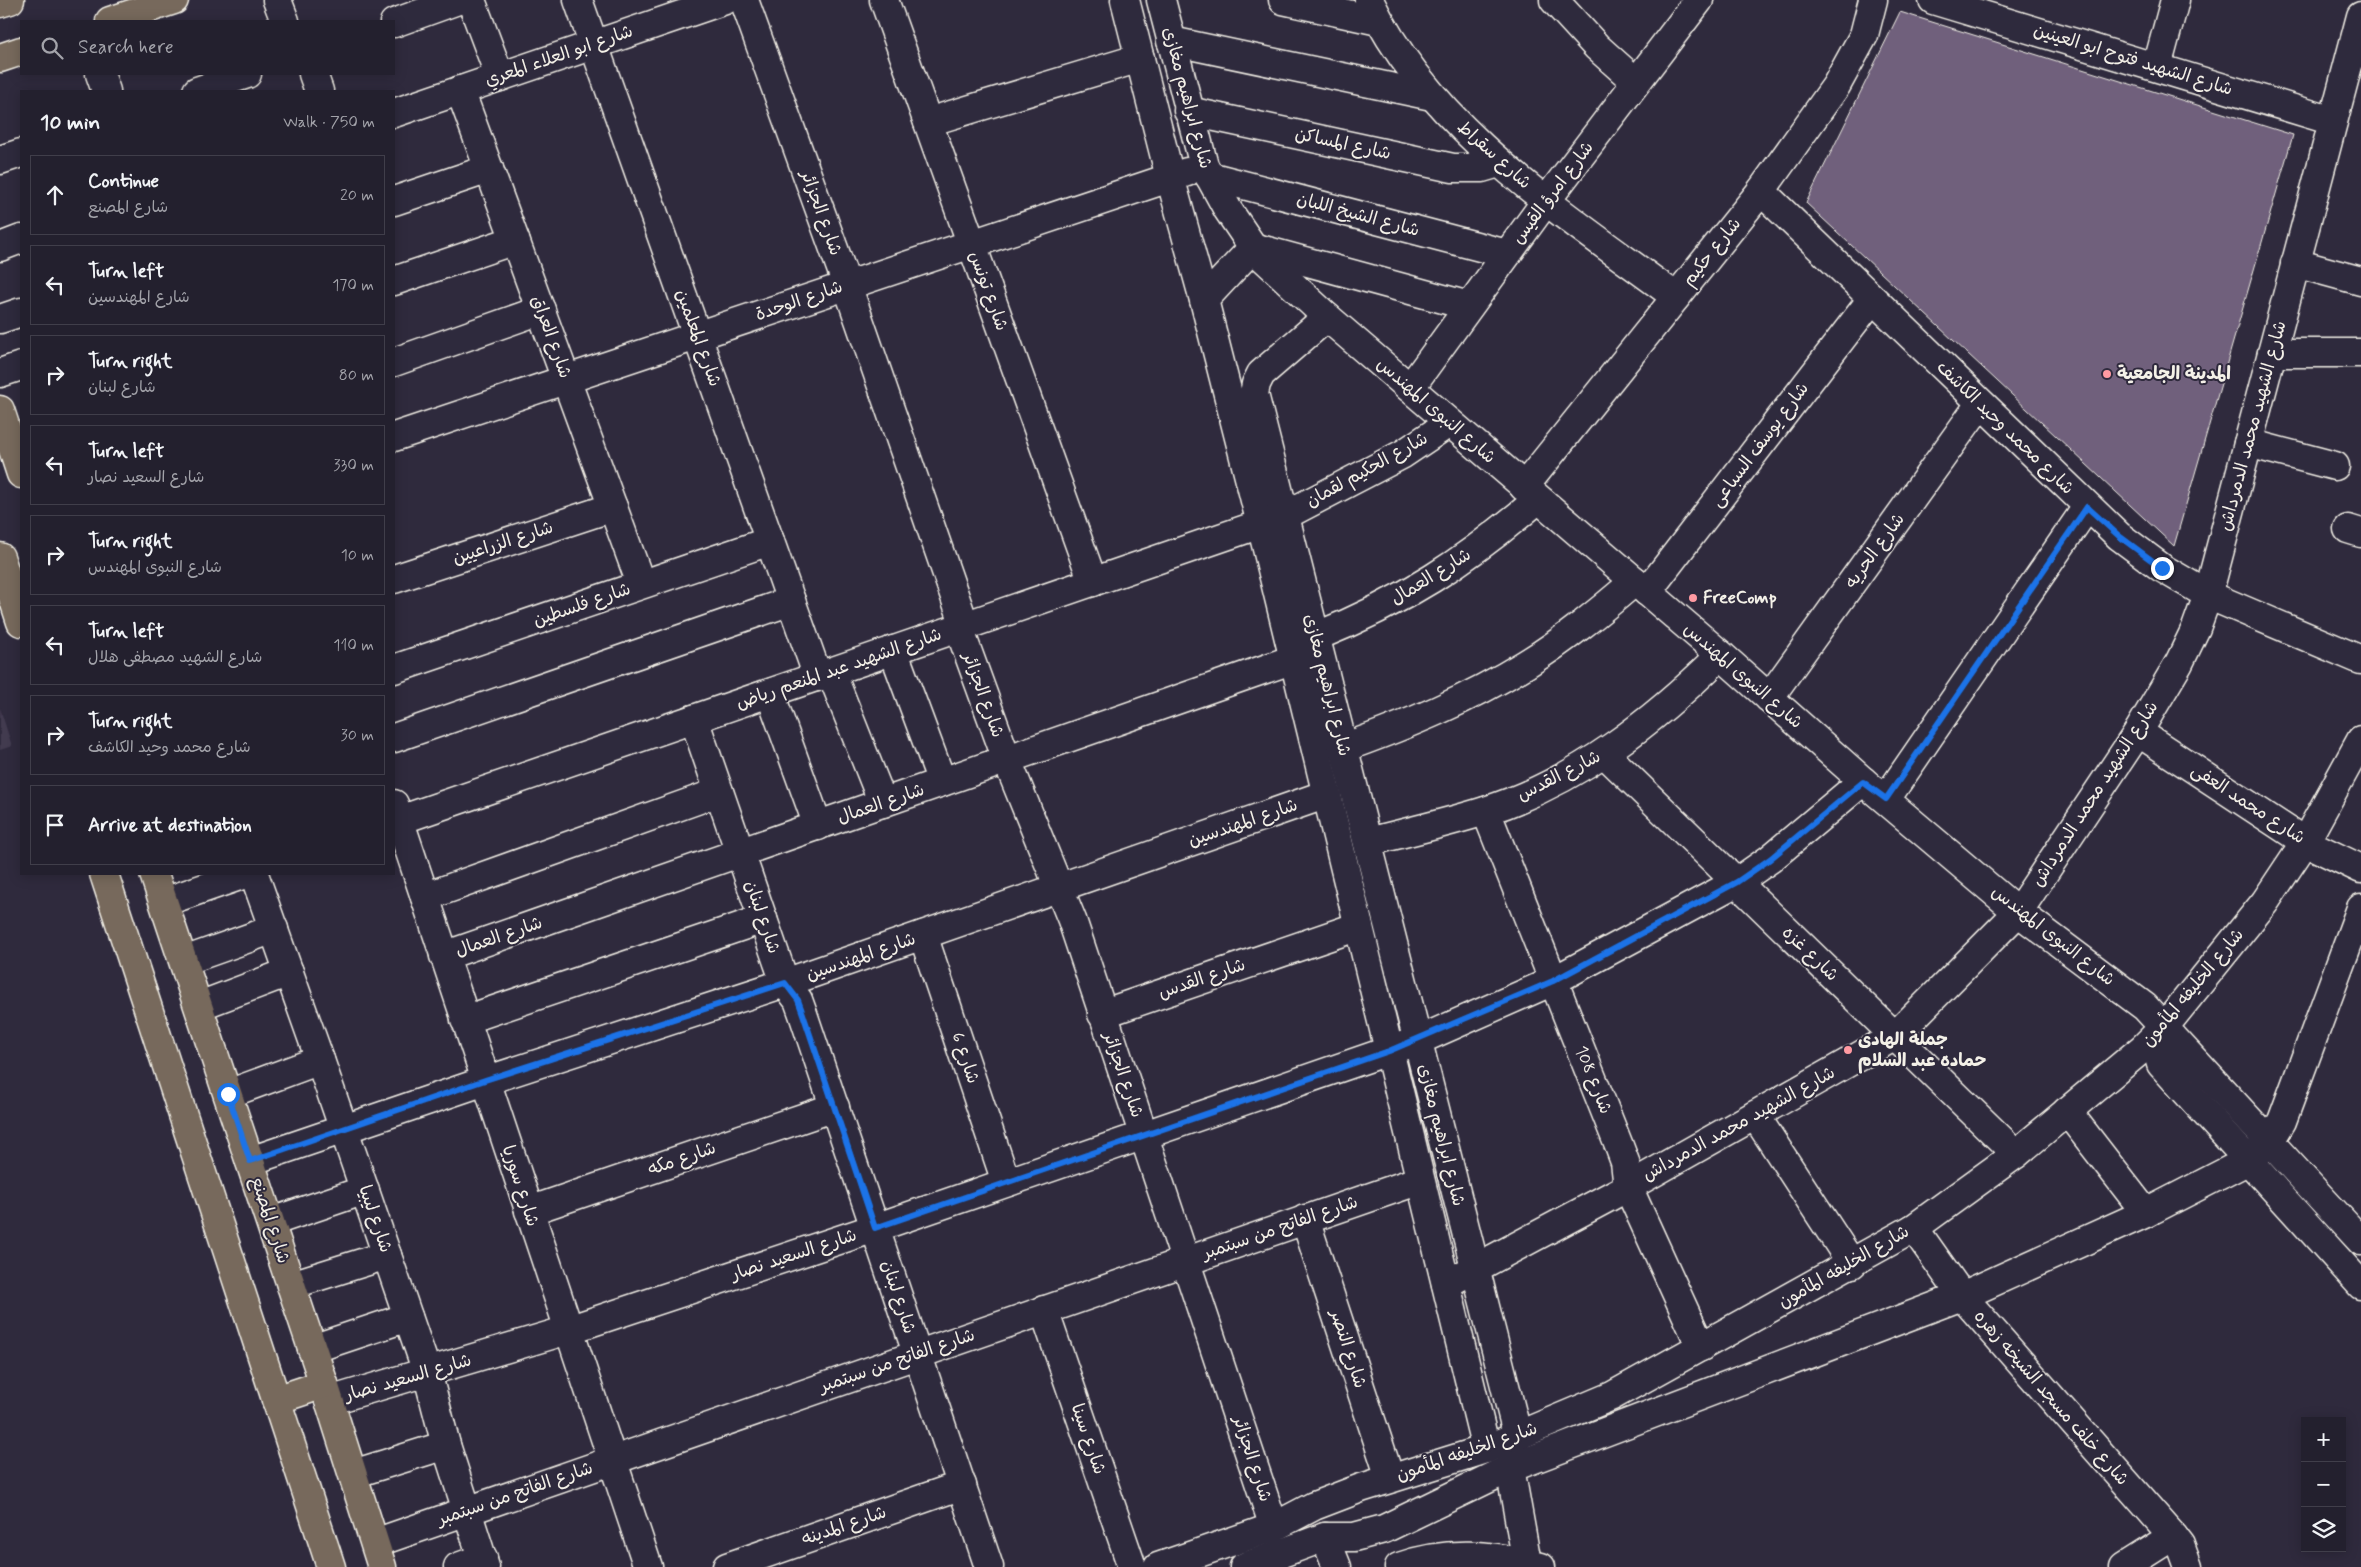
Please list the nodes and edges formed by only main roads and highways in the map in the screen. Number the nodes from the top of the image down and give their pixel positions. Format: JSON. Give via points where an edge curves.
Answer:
{"nodes":[{"id":1,"x":10,"y":0,"type":"edge"},
{"id":2,"x":174,"y":0,"type":"edge"},
{"id":3,"x":0,"y":3,"type":"edge"},
{"id":4,"x":113,"y":20,"type":"edge"},
{"id":5,"x":20,"y":51,"type":"edge"},
{"id":6,"x":0,"y":58,"type":"edge"},
{"id":7,"x":10,"y":424,"type":"edge"},
{"id":8,"x":14,"y":472,"type":"edge"},
{"id":9,"x":0,"y":557,"type":"edge"},
{"id":10,"x":20,"y":613,"type":"edge"},
{"id":11,"x":104,"y":875,"type":"edge"},
{"id":12,"x":154,"y":875,"type":"edge"},
{"id":13,"x":326,"y":1393,"type":"junction"},
{"id":14,"x":276,"y":1400,"type":"junction"},
{"id":15,"x":378,"y":1555,"type":"edge"},
{"id":16,"x":331,"y":1567,"type":"edge"}],
"edges":[{"from":1,"to":3,"type":"main road"},
{"from":2,"to":4,"type":"main road"},
{"from":5,"to":6,"type":"main road"},
{"from":7,"to":8,"type":"main road"},
{"from":9,"to":10,"type":"main road"},
{"from":11,"to":14,"type":"main road"},
{"from":12,"to":13,"type":"main road","name":"شارع المصنع"},
{"from":13,"to":14,"type":"main road"},
{"from":13,"to":15,"type":"main road","name":"شارع المصنع"},
{"from":14,"to":16,"type":"main road"}]}
